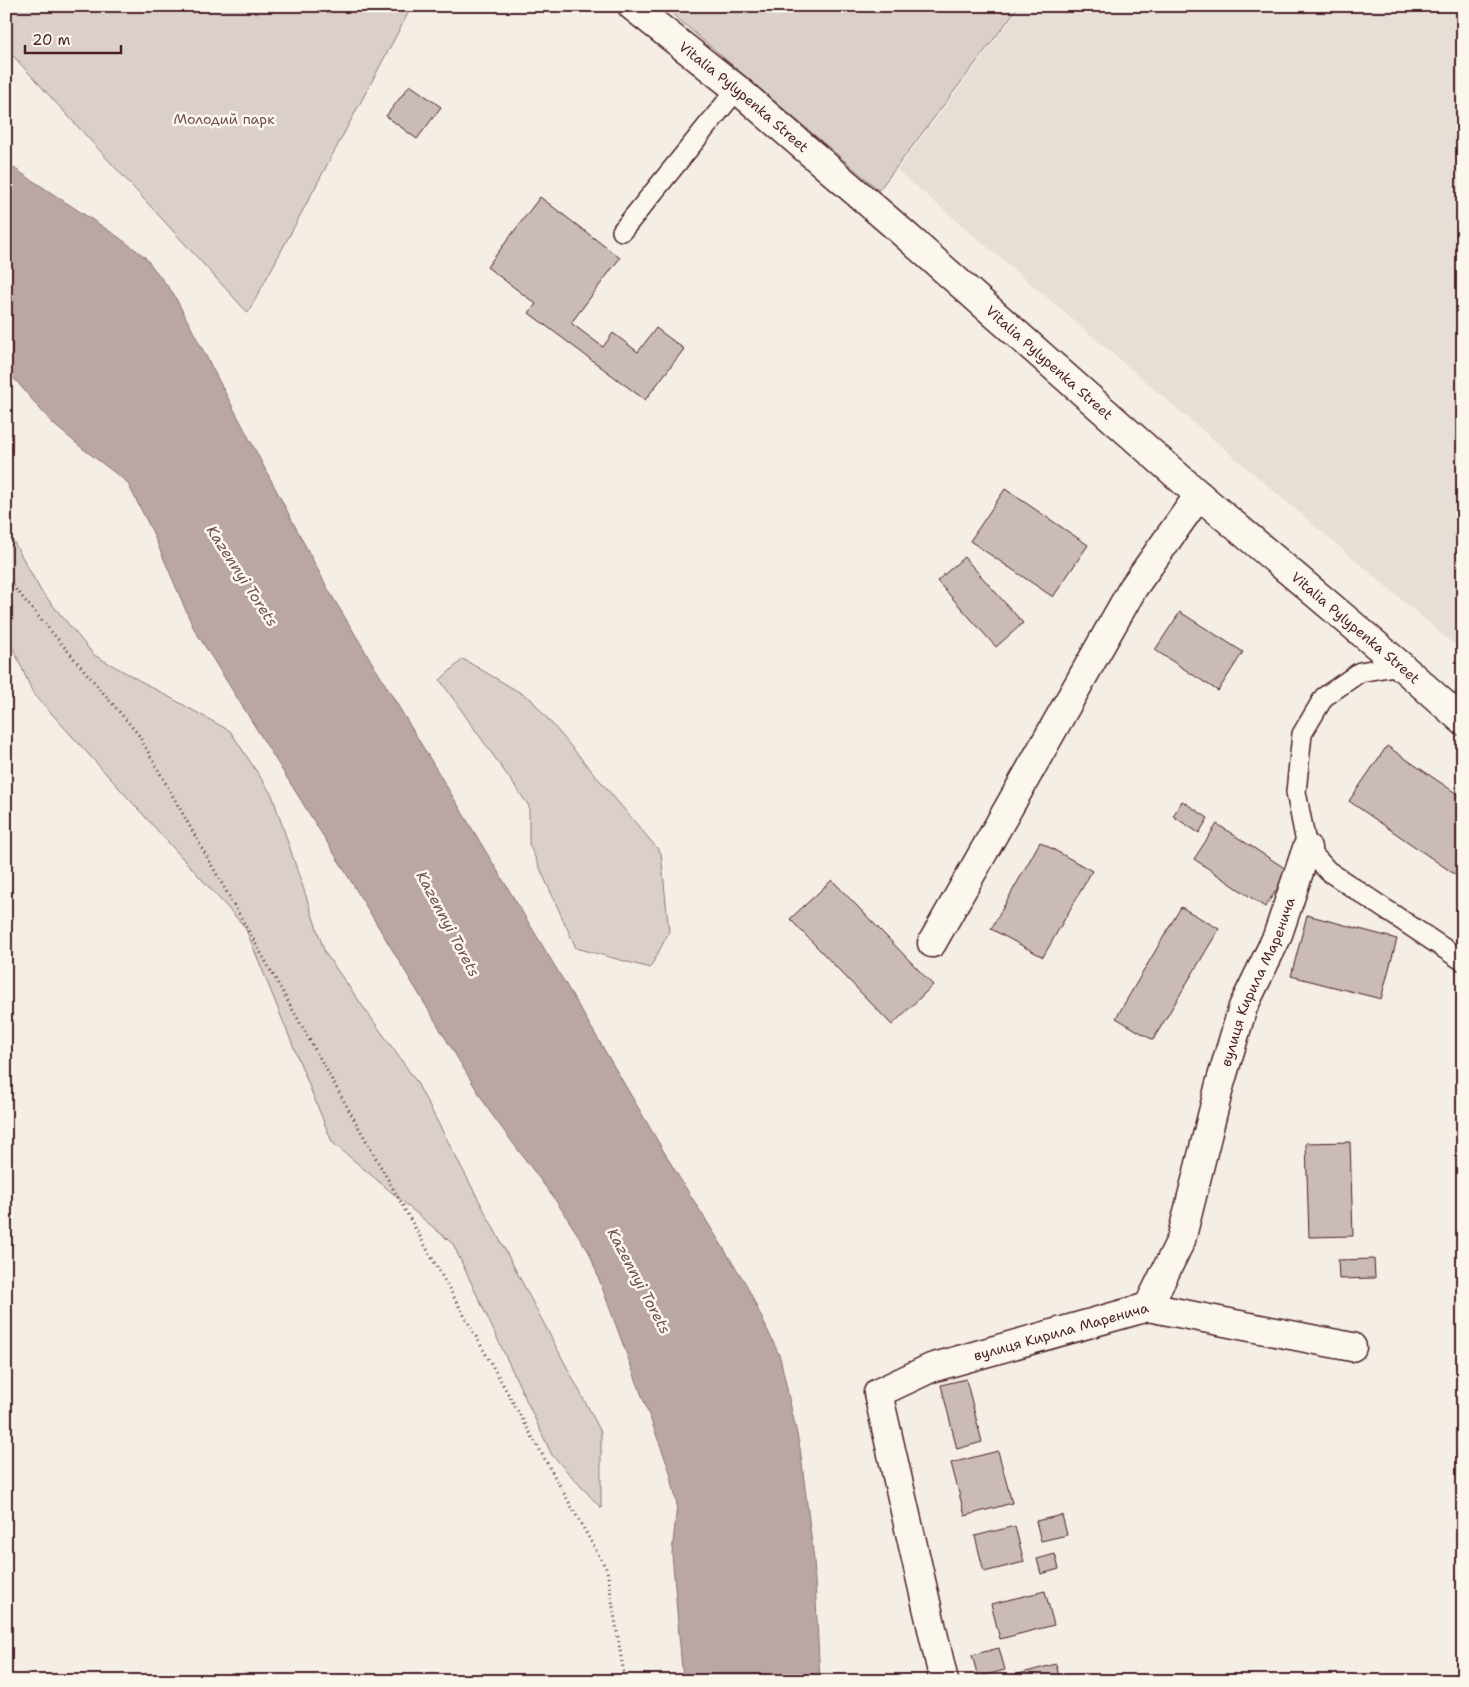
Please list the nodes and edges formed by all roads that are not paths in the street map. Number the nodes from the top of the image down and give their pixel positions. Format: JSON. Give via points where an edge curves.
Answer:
{"nodes":[{"id":1,"x":632,"y":6,"type":"edge"},
{"id":2,"x":737,"y":89,"type":"junction"},
{"id":3,"x":622,"y":231,"type":"dead end"},
{"id":4,"x":1199,"y":495,"type":"junction"},
{"id":5,"x":1400,"y":665,"type":"junction"},
{"id":6,"x":1463,"y":721,"type":"edge"},
{"id":7,"x":1307,"y":848,"type":"junction"},
{"id":8,"x":932,"y":943,"type":"dead end"},
{"id":9,"x":1463,"y":961,"type":"edge"},
{"id":10,"x":1148,"y":1307,"type":"junction"},
{"id":11,"x":1352,"y":1347,"type":"dead end"},
{"id":12,"x":944,"y":1681,"type":"edge"}],
"edges":[{"from":1,"to":2,"type":"street","name":"Vitalia Pylypenka Street"},
{"from":2,"to":3,"type":"lane"},
{"from":2,"to":4,"type":"street","name":"Vitalia Pylypenka Street"},
{"from":4,"to":5,"type":"street","name":"Vitalia Pylypenka Street"},
{"from":4,"to":8,"type":"street","via":[[1133,588]]},
{"from":5,"to":6,"type":"street","name":"Vitalia Pylypenka Street"},
{"from":5,"to":7,"type":"lane","via":[[1360,672],[1324,697],[1302,734],[1296,792]]},
{"from":7,"to":9,"type":"lane","via":[[1328,871]]},
{"from":7,"to":10,"type":"street","name":"вулиця Кирила Маренича","via":[[1276,937],[1243,1007],[1181,1240]]},
{"from":10,"to":11,"type":"street"},
{"from":10,"to":12,"type":"street","name":"вулиця Кирила Маренича","via":[[931,1368],[878,1393]]}]}
